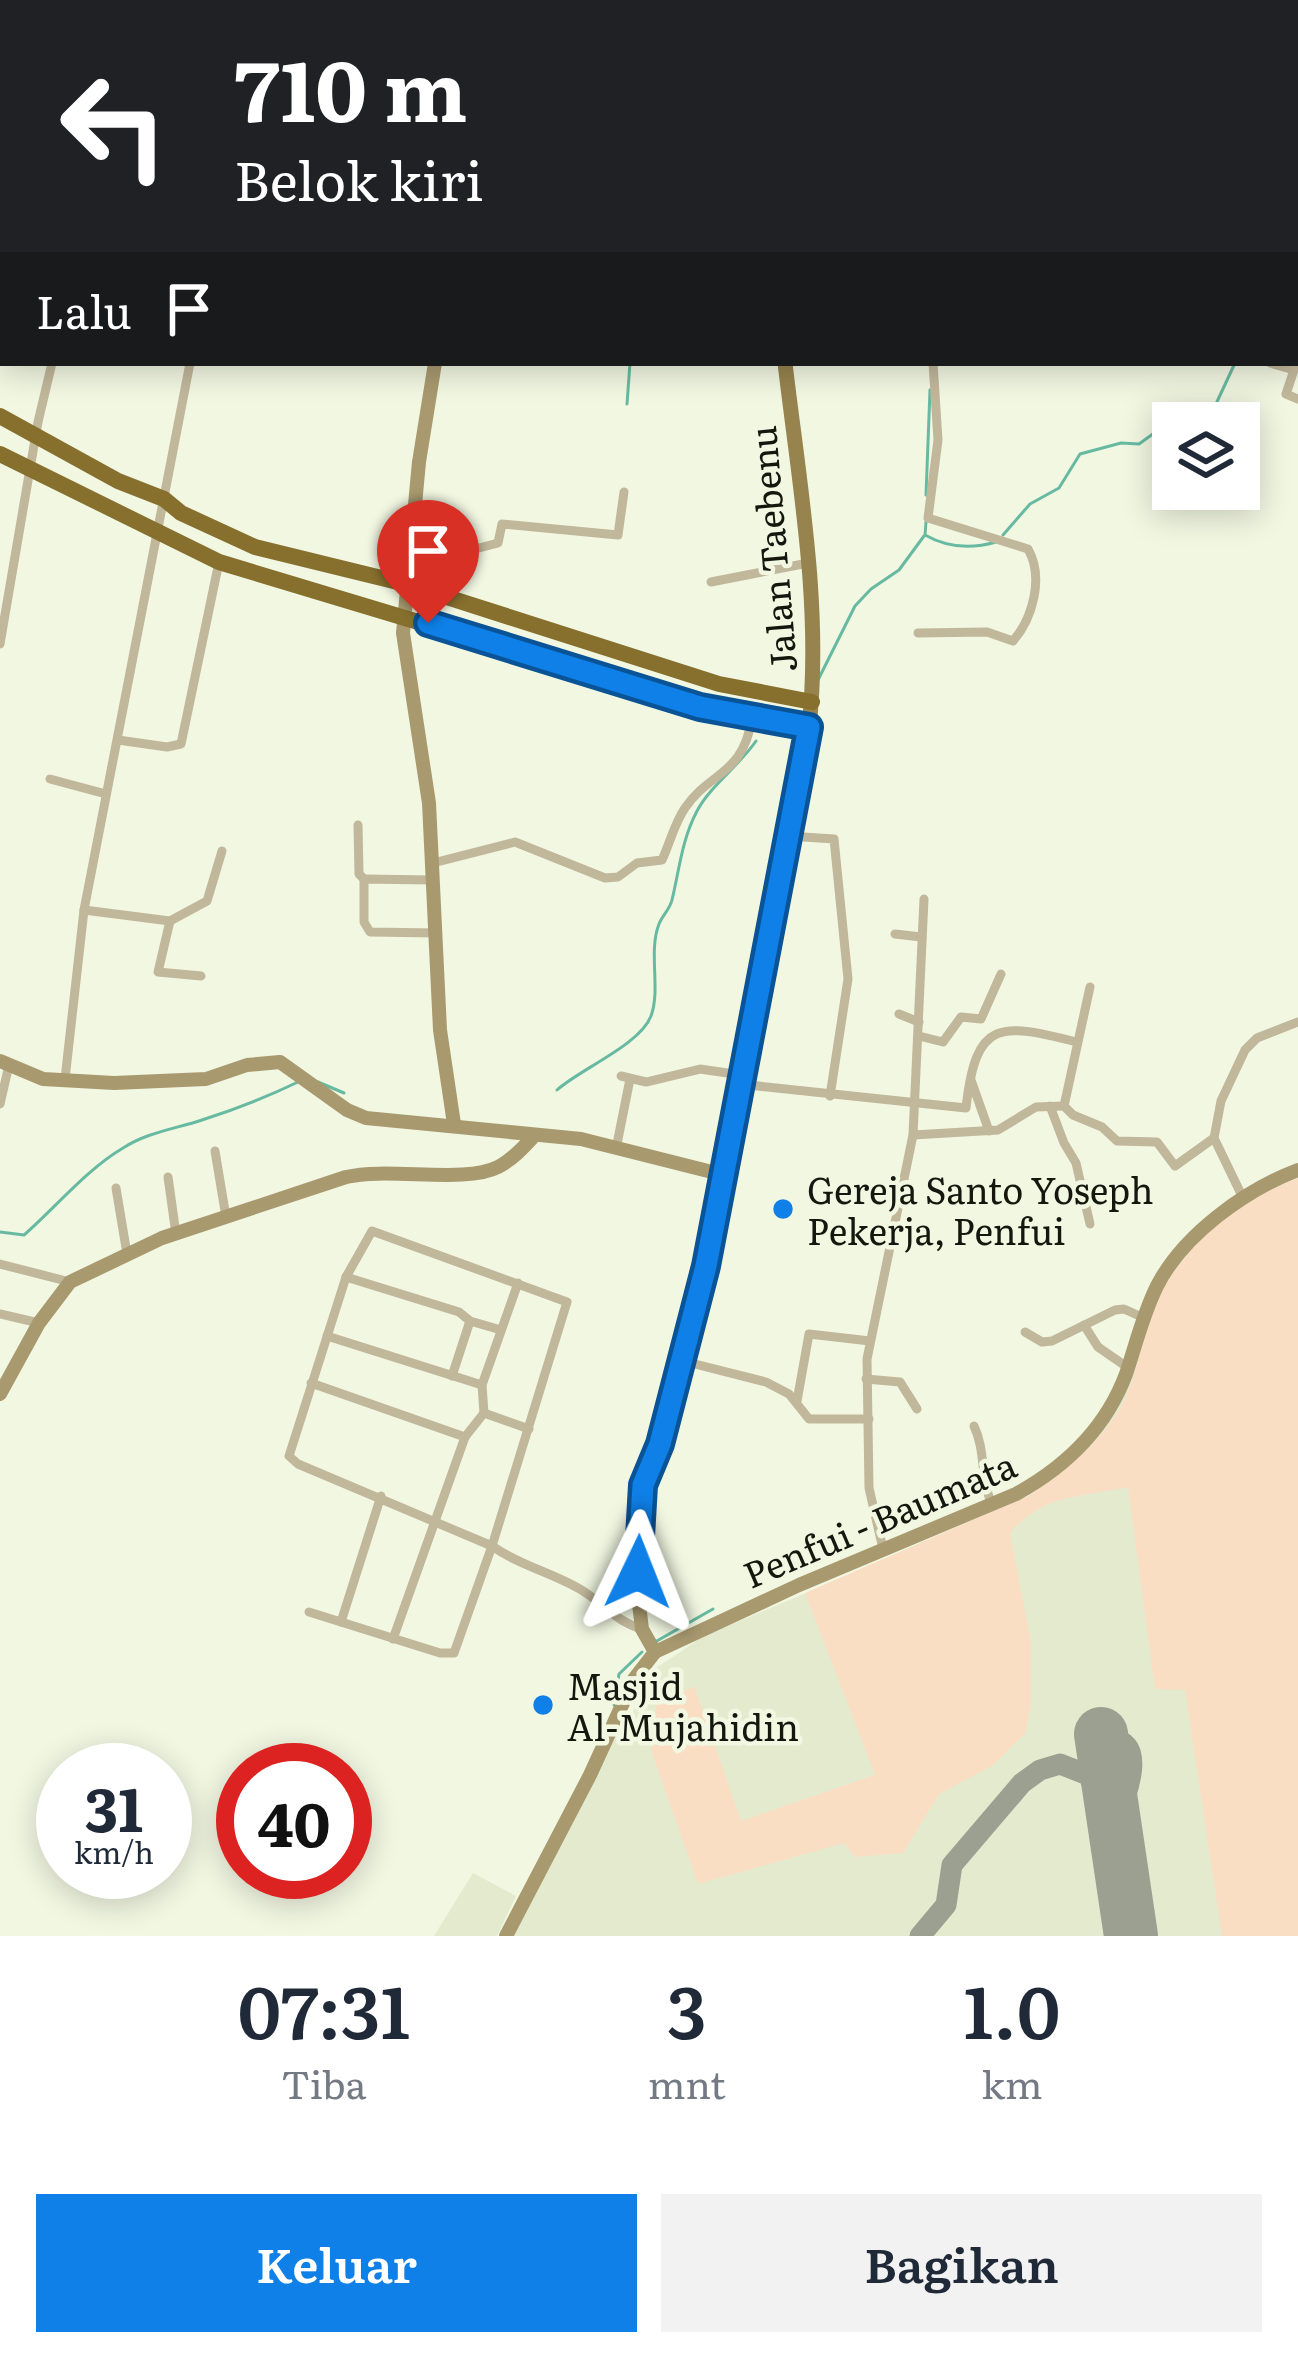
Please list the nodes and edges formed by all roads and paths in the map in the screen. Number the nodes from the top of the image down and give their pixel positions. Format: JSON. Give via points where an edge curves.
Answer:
{"nodes":[{"id":1,"x":51,"y":366,"type":"edge"},
{"id":2,"x":189,"y":366,"type":"edge"},
{"id":3,"x":435,"y":366,"type":"edge"},
{"id":4,"x":784,"y":366,"type":"edge"},
{"id":5,"x":933,"y":366,"type":"edge"},
{"id":6,"x":1280,"y":366,"type":"edge"},
{"id":7,"x":1295,"y":366,"type":"edge"},
{"id":8,"x":1294,"y":370,"type":"junction"},
{"id":9,"x":1298,"y":399,"type":"edge"},
{"id":10,"x":0,"y":416,"type":"edge"},
{"id":11,"x":37,"y":434,"type":"junction"},
{"id":12,"x":0,"y":454,"type":"edge"},
{"id":13,"x":30,"y":469,"type":"junction"},
{"id":14,"x":624,"y":492,"type":"dead end"},
{"id":15,"x":164,"y":499,"type":"junction"},
{"id":16,"x":158,"y":530,"type":"junction"},
{"id":17,"x":409,"y":549,"type":"junction"},
{"id":18,"x":219,"y":562,"type":"junction"},
{"id":19,"x":808,"y":563,"type":"junction"},
{"id":20,"x":711,"y":582,"type":"dead end"},
{"id":21,"x":406,"y":584,"type":"junction"},
{"id":22,"x":404,"y":616,"type":"junction"},
{"id":23,"x":918,"y":632,"type":"dead end"},
{"id":24,"x":0,"y":644,"type":"edge"},
{"id":25,"x":813,"y":697,"type":"junction"},
{"id":26,"x":752,"y":718,"type":"junction"},
{"id":27,"x":809,"y":727,"type":"junction"},
{"id":28,"x":118,"y":740,"type":"junction"},
{"id":29,"x":50,"y":779,"type":"dead end"},
{"id":30,"x":106,"y":794,"type":"junction"},
{"id":31,"x":358,"y":825,"type":"dead end"},
{"id":32,"x":788,"y":836,"type":"junction"},
{"id":33,"x":222,"y":851,"type":"dead end"},
{"id":34,"x":433,"y":863,"type":"junction"},
{"id":35,"x":364,"y":879,"type":"junction"},
{"id":36,"x":432,"y":880,"type":"junction"},
{"id":37,"x":924,"y":899,"type":"dead end"},
{"id":38,"x":84,"y":910,"type":"junction"},
{"id":39,"x":170,"y":921,"type":"junction"},
{"id":40,"x":435,"y":933,"type":"junction"},
{"id":41,"x":895,"y":934,"type":"dead end"},
{"id":42,"x":921,"y":937,"type":"junction"},
{"id":43,"x":1001,"y":974,"type":"dead end"},
{"id":44,"x":201,"y":976,"type":"dead end"},
{"id":45,"x":1090,"y":987,"type":"dead end"},
{"id":46,"x":899,"y":1014,"type":"dead end"},
{"id":47,"x":919,"y":1022,"type":"junction"},
{"id":48,"x":1298,"y":1022,"type":"edge"},
{"id":49,"x":919,"y":1036,"type":"junction"},
{"id":50,"x":1077,"y":1042,"type":"junction"},
{"id":51,"x":4,"y":1063,"type":"edge"},
{"id":52,"x":969,"y":1075,"type":"junction"},
{"id":53,"x":65,"y":1079,"type":"junction"},
{"id":54,"x":740,"y":1080,"type":"junction"},
{"id":55,"x":830,"y":1096,"type":"junction"},
{"id":56,"x":0,"y":1104,"type":"edge"},
{"id":57,"x":916,"y":1105,"type":"junction"},
{"id":58,"x":1050,"y":1106,"type":"junction"},
{"id":59,"x":1064,"y":1106,"type":"junction"},
{"id":60,"x":454,"y":1124,"type":"junction"},
{"id":61,"x":989,"y":1131,"type":"junction"},
{"id":62,"x":913,"y":1135,"type":"junction"},
{"id":63,"x":535,"y":1136,"type":"junction"},
{"id":64,"x":1214,"y":1138,"type":"junction"},
{"id":65,"x":616,"y":1148,"type":"junction"},
{"id":66,"x":215,"y":1151,"type":"dead end"},
{"id":67,"x":1298,"y":1170,"type":"edge"},
{"id":68,"x":724,"y":1175,"type":"junction"},
{"id":69,"x":168,"y":1177,"type":"dead end"},
{"id":70,"x":116,"y":1188,"type":"dead end"},
{"id":71,"x":1243,"y":1198,"type":"junction"},
{"id":72,"x":226,"y":1217,"type":"junction"},
{"id":73,"x":1090,"y":1224,"type":"dead end"},
{"id":74,"x":176,"y":1234,"type":"junction"},
{"id":75,"x":127,"y":1254,"type":"junction"},
{"id":76,"x":0,"y":1264,"type":"edge"},
{"id":77,"x":346,"y":1277,"type":"junction"},
{"id":78,"x":70,"y":1282,"type":"junction"},
{"id":79,"x":518,"y":1283,"type":"junction"},
{"id":80,"x":0,"y":1314,"type":"edge"},
{"id":81,"x":1144,"y":1318,"type":"junction"},
{"id":82,"x":470,"y":1321,"type":"junction"},
{"id":83,"x":39,"y":1323,"type":"junction"},
{"id":84,"x":1084,"y":1324,"type":"junction"},
{"id":85,"x":501,"y":1330,"type":"junction"},
{"id":86,"x":1024,"y":1332,"type":"dead end"},
{"id":87,"x":327,"y":1336,"type":"junction"},
{"id":88,"x":870,"y":1341,"type":"junction"},
{"id":89,"x":683,"y":1361,"type":"junction"},
{"id":90,"x":1127,"y":1367,"type":"junction"},
{"id":91,"x":452,"y":1376,"type":"junction"},
{"id":92,"x":866,"y":1379,"type":"junction"},
{"id":93,"x":311,"y":1383,"type":"junction"},
{"id":94,"x":482,"y":1385,"type":"junction"},
{"id":95,"x":0,"y":1394,"type":"edge"},
{"id":96,"x":796,"y":1401,"type":"junction"},
{"id":97,"x":917,"y":1409,"type":"dead end"},
{"id":98,"x":484,"y":1413,"type":"junction"},
{"id":99,"x":869,"y":1419,"type":"junction"},
{"id":100,"x":974,"y":1426,"type":"dead end"},
{"id":101,"x":529,"y":1429,"type":"junction"},
{"id":102,"x":465,"y":1436,"type":"junction"},
{"id":103,"x":381,"y":1496,"type":"junction"},
{"id":104,"x":992,"y":1504,"type":"junction"},
{"id":105,"x":437,"y":1520,"type":"junction"},
{"id":106,"x":491,"y":1546,"type":"junction"},
{"id":107,"x":883,"y":1549,"type":"junction"},
{"id":108,"x":309,"y":1612,"type":"dead end"},
{"id":109,"x":341,"y":1622,"type":"junction"},
{"id":110,"x":393,"y":1639,"type":"junction"},
{"id":111,"x":649,"y":1643,"type":"junction"},
{"id":112,"x":506,"y":1936,"type":"edge"}],
"edges":[{"from":1,"to":11,"type":"street"},
{"from":2,"to":15,"type":"street"},
{"from":3,"to":17,"type":"street"},
{"from":4,"to":19,"type":"main road","name":"Jalan Taebenu"},
{"from":5,"to":23,"type":"street","via":[[938,440],[929,519],[1028,549],[1034,599],[1016,640]]},
{"from":6,"to":8,"type":"street"},
{"from":7,"to":8,"type":"street"},
{"from":8,"to":9,"type":"street","via":[[1286,394]]},
{"from":10,"to":11,"type":"highway"},
{"from":11,"to":13,"type":"street"},
{"from":11,"to":15,"type":"highway"},
{"from":12,"to":13,"type":"highway"},
{"from":13,"to":16,"type":"highway"},
{"from":13,"to":24,"type":"street"},
{"from":14,"to":17,"type":"street","via":[[618,536],[502,524],[498,543],[485,547]]},
{"from":15,"to":16,"type":"street"},
{"from":15,"to":21,"type":"highway","via":[[255,547]]},
{"from":16,"to":18,"type":"highway"},
{"from":16,"to":28,"type":"street"},
{"from":17,"to":21,"type":"street"},
{"from":18,"to":22,"type":"highway"},
{"from":18,"to":28,"type":"street","via":[[181,743]]},
{"from":19,"to":20,"type":"street"},
{"from":19,"to":25,"type":"main road","name":"Jalan Taebenu"},
{"from":21,"to":22,"type":"street"},
{"from":21,"to":25,"type":"highway","via":[[719,684]]},
{"from":22,"to":26,"type":"highway"},
{"from":22,"to":34,"type":"street"},
{"from":25,"to":27,"type":"main road","name":"Jalan Taebenu"},
{"from":26,"to":27,"type":"highway"},
{"from":26,"to":34,"type":"street","via":[[734,763],[688,803],[662,860],[605,878],[503,842]]},
{"from":27,"to":32,"type":"street","name":"Jalan Taebenu"},
{"from":28,"to":30,"type":"street"},
{"from":29,"to":30,"type":"street"},
{"from":30,"to":38,"type":"street"},
{"from":31,"to":35,"type":"street"},
{"from":32,"to":54,"type":"street","name":"Jalan Taebenu"},
{"from":32,"to":55,"type":"street","via":[[834,839],[848,979]]},
{"from":33,"to":39,"type":"street","via":[[207,901]]},
{"from":34,"to":36,"type":"street"},
{"from":35,"to":36,"type":"street"},
{"from":35,"to":40,"type":"street","via":[[365,929]]},
{"from":36,"to":40,"type":"street"},
{"from":37,"to":42,"type":"street"},
{"from":38,"to":39,"type":"street"},
{"from":38,"to":53,"type":"street"},
{"from":39,"to":44,"type":"street","via":[[158,972]]},
{"from":40,"to":60,"type":"street"},
{"from":41,"to":42,"type":"street"},
{"from":42,"to":47,"type":"street"},
{"from":43,"to":49,"type":"street","via":[[981,1018],[961,1016],[943,1042]]},
{"from":45,"to":50,"type":"street"},
{"from":46,"to":47,"type":"street"},
{"from":47,"to":49,"type":"street"},
{"from":48,"to":64,"type":"street","via":[[1245,1050]]},
{"from":49,"to":57,"type":"street"},
{"from":50,"to":52,"type":"street","via":[[1010,1029],[975,1054]]},
{"from":50,"to":59,"type":"street"},
{"from":51,"to":53,"type":"street"},
{"from":51,"to":56,"type":"street"},
{"from":52,"to":57,"type":"street","via":[[966,1108]]},
{"from":52,"to":61,"type":"street"},
{"from":53,"to":60,"type":"street","via":[[206,1079],[280,1062],[356,1115]]},
{"from":54,"to":55,"type":"street"},
{"from":54,"to":65,"type":"street","via":[[700,1069],[654,1082],[626,1077]]},
{"from":54,"to":68,"type":"street","name":"Jalan Taebenu"},
{"from":55,"to":57,"type":"street"},
{"from":57,"to":62,"type":"street"},
{"from":58,"to":59,"type":"street"},
{"from":58,"to":61,"type":"street"},
{"from":58,"to":73,"type":"street","via":[[1076,1163]]},
{"from":59,"to":64,"type":"street","via":[[1117,1141],[1157,1142],[1175,1166]]},
{"from":60,"to":63,"type":"street"},
{"from":61,"to":62,"type":"street"},
{"from":62,"to":88,"type":"street"},
{"from":63,"to":65,"type":"street"},
{"from":63,"to":72,"type":"street","via":[[497,1168],[361,1173]]},
{"from":64,"to":71,"type":"street"},
{"from":65,"to":68,"type":"street"},
{"from":66,"to":72,"type":"street"},
{"from":67,"to":71,"type":"street","name":"Penfui - Baumata"},
{"from":68,"to":89,"type":"street","name":"Jalan Taebenu"},
{"from":69,"to":74,"type":"street"},
{"from":70,"to":75,"type":"street"},
{"from":71,"to":81,"type":"street","name":"Penfui - Baumata","via":[[1173,1263]]},
{"from":72,"to":74,"type":"street"},
{"from":74,"to":75,"type":"street"},
{"from":75,"to":78,"type":"street"},
{"from":76,"to":78,"type":"street"},
{"from":77,"to":79,"type":"street","via":[[376,1231]]},
{"from":77,"to":82,"type":"street"},
{"from":77,"to":87,"type":"street"},
{"from":78,"to":83,"type":"street"},
{"from":79,"to":85,"type":"street"},
{"from":79,"to":101,"type":"street","via":[[567,1309]]},
{"from":80,"to":83,"type":"street"},
{"from":81,"to":84,"type":"street","via":[[1124,1309]]},
{"from":81,"to":90,"type":"street","name":"Penfui - Baumata"},
{"from":82,"to":85,"type":"street"},
{"from":82,"to":91,"type":"street"},
{"from":83,"to":95,"type":"street"},
{"from":84,"to":86,"type":"street","via":[[1052,1341]]},
{"from":84,"to":90,"type":"street"},
{"from":85,"to":94,"type":"street"},
{"from":87,"to":91,"type":"street"},
{"from":87,"to":93,"type":"street"},
{"from":88,"to":92,"type":"street"},
{"from":88,"to":96,"type":"street","via":[[809,1334]]},
{"from":89,"to":96,"type":"street","via":[[753,1377]]},
{"from":89,"to":111,"type":"street","name":"Jalan Taebenu","via":[[641,1497],[638,1572]]},
{"from":90,"to":104,"type":"street","name":"Penfui - Baumata","via":[[1114,1401],[1068,1460]]},
{"from":91,"to":94,"type":"street"},
{"from":92,"to":97,"type":"street","via":[[900,1382]]},
{"from":92,"to":99,"type":"street"},
{"from":93,"to":102,"type":"street"},
{"from":93,"to":103,"type":"street","via":[[291,1459]]},
{"from":94,"to":98,"type":"street"},
{"from":96,"to":99,"type":"street","via":[[809,1419]]},
{"from":98,"to":101,"type":"street"},
{"from":98,"to":102,"type":"street"},
{"from":99,"to":107,"type":"street","via":[[869,1488]]},
{"from":100,"to":104,"type":"street"},
{"from":101,"to":106,"type":"street"},
{"from":102,"to":105,"type":"street"},
{"from":103,"to":105,"type":"street"},
{"from":103,"to":109,"type":"street"},
{"from":104,"to":107,"type":"street","name":"Penfui - Baumata"},
{"from":105,"to":106,"type":"street"},
{"from":105,"to":110,"type":"street"},
{"from":106,"to":110,"type":"street","via":[[454,1653]]},
{"from":106,"to":111,"type":"street","via":[[572,1584]]},
{"from":107,"to":111,"type":"street","name":"Penfui - Baumata"},
{"from":108,"to":109,"type":"street"},
{"from":109,"to":110,"type":"street"},
{"from":111,"to":112,"type":"street","name":"Penfui - Baumata"}]}
